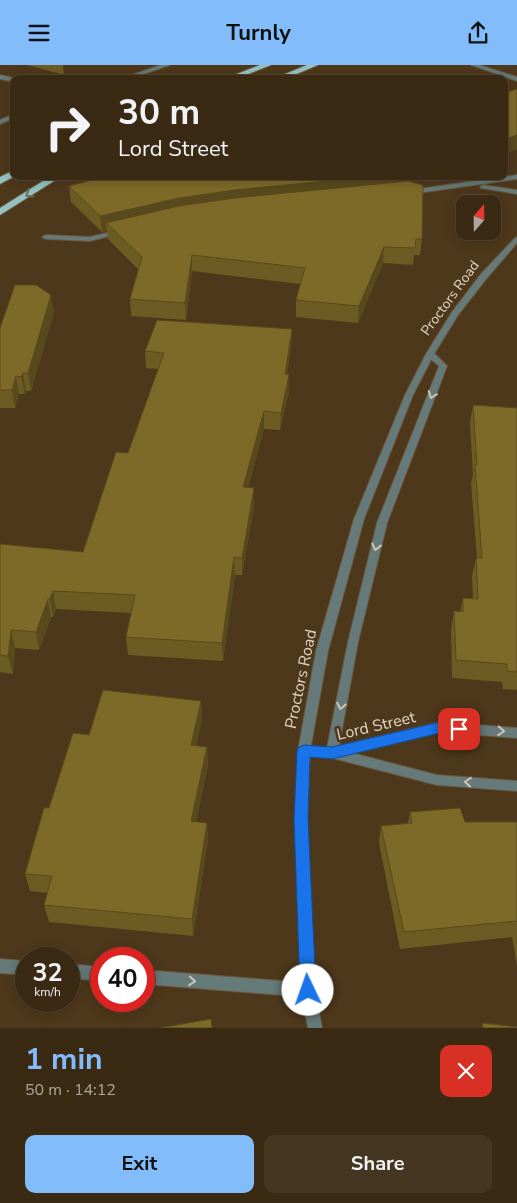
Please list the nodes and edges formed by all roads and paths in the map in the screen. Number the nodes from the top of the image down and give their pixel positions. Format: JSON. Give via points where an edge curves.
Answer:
{"nodes":[{"id":1,"x":166,"y":65,"type":"edge"},
{"id":2,"x":267,"y":65,"type":"edge"},
{"id":3,"x":314,"y":65,"type":"edge"},
{"id":4,"x":474,"y":65,"type":"edge"},
{"id":5,"x":135,"y":75,"type":"edge"},
{"id":6,"x":239,"y":75,"type":"edge"},
{"id":7,"x":288,"y":75,"type":"edge"},
{"id":8,"x":505,"y":75,"type":"edge"},
{"id":9,"x":52,"y":180,"type":"edge"},
{"id":10,"x":499,"y":180,"type":"edge"},
{"id":11,"x":445,"y":189,"type":"junction"},
{"id":12,"x":407,"y":192,"type":"edge"},
{"id":13,"x":517,"y":192,"type":"edge"},
{"id":14,"x":0,"y":212,"type":"edge"},
{"id":15,"x":126,"y":231,"type":"edge"},
{"id":16,"x":46,"y":237,"type":"dead end"},
{"id":17,"x":517,"y":239,"type":"edge"},
{"id":18,"x":430,"y":354,"type":"junction"},
{"id":19,"x":517,"y":733,"type":"edge"},
{"id":20,"x":304,"y":751,"type":"junction"},
{"id":21,"x":332,"y":753,"type":"junction"},
{"id":22,"x":517,"y":786,"type":"edge"},
{"id":23,"x":0,"y":966,"type":"edge"},
{"id":24,"x":15,"y":967,"type":"edge"},
{"id":25,"x":155,"y":978,"type":"edge"},
{"id":26,"x":308,"y":990,"type":"junction"},
{"id":27,"x":315,"y":1028,"type":"edge"}],
"edges":[{"from":1,"to":5,"type":"street"},
{"from":2,"to":6,"type":"highway"},
{"from":3,"to":7,"type":"highway"},
{"from":4,"to":8,"type":"street"},
{"from":9,"to":14,"type":"highway","one_way":true},
{"from":10,"to":11,"type":"street"},
{"from":11,"to":12,"type":"street"},
{"from":11,"to":13,"type":"street","via":[[485,187]]},
{"from":15,"to":16,"type":"street","via":[[90,239]]},
{"from":17,"to":18,"type":"street","name":"Proctors Road","via":[[455,314]]},
{"from":18,"to":20,"type":"street","name":"Proctors Road","via":[[409,395],[359,519],[322,651]]},
{"from":18,"to":21,"type":"street","name":"Proctors Road","one_way":true,"via":[[443,366],[382,523],[353,642]]},
{"from":21,"to":19,"type":"street","name":"Lord Street","one_way":true,"via":[[440,727]]},
{"from":20,"to":21,"type":"street","name":"Lord Street"},
{"from":20,"to":26,"type":"street","name":"Proctors Road","via":[[301,819]]},
{"from":22,"to":21,"type":"street","name":"Lord Street","one_way":true,"via":[[437,780]]},
{"from":23,"to":24,"type":"street"},
{"from":25,"to":26,"type":"street","one_way":true},
{"from":26,"to":27,"type":"street","name":"Proctors Road"}]}
